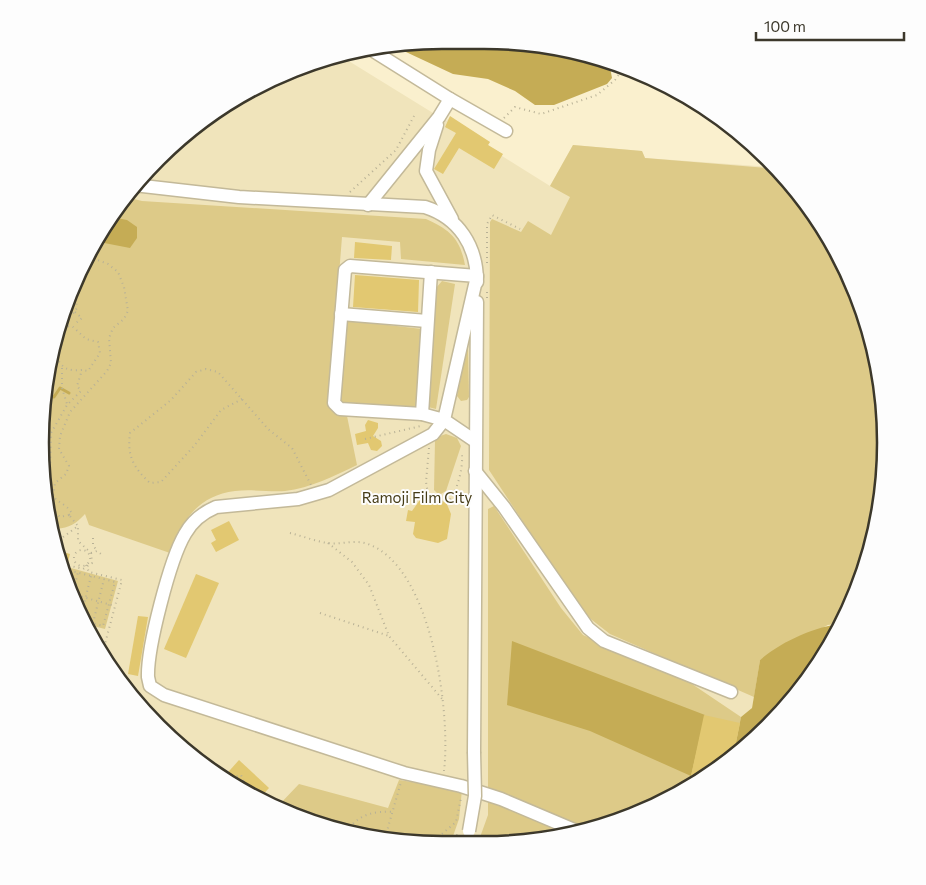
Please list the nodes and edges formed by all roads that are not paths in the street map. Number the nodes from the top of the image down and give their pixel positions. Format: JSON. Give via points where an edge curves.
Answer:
{"nodes":[{"id":1,"x":377,"y":54,"type":"edge"},
{"id":2,"x":450,"y":99,"type":"junction"},
{"id":3,"x":439,"y":118,"type":"junction"},
{"id":4,"x":502,"y":128,"type":"road end"},
{"id":5,"x":144,"y":186,"type":"edge"},
{"id":6,"x":368,"y":205,"type":"junction"},
{"id":7,"x":455,"y":224,"type":"junction"},
{"id":8,"x":430,"y":272,"type":"junction"},
{"id":9,"x":477,"y":276,"type":"junction"},
{"id":10,"x":341,"y":314,"type":"junction"},
{"id":11,"x":427,"y":321,"type":"junction"},
{"id":12,"x":422,"y":414,"type":"junction"},
{"id":13,"x":444,"y":420,"type":"junction"},
{"id":14,"x":475,"y":441,"type":"junction"},
{"id":15,"x":475,"y":471,"type":"junction"},
{"id":16,"x":731,"y":692,"type":"dead end"},
{"id":17,"x":568,"y":827,"type":"edge"},
{"id":18,"x":465,"y":833,"type":"edge"}],
"edges":[{"from":1,"to":2,"type":"lane"},
{"from":2,"to":3,"type":"lane"},
{"from":2,"to":4,"type":"lane"},
{"from":3,"to":6,"type":"lane"},
{"from":3,"to":7,"type":"lane","via":[[426,170]]},
{"from":5,"to":6,"type":"lane","via":[[239,197]]},
{"from":6,"to":7,"type":"lane","via":[[425,207],[442,213]]},
{"from":7,"to":9,"type":"lane","via":[[467,238]]},
{"from":8,"to":9,"type":"lane"},
{"from":8,"to":10,"type":"lane","via":[[350,266],[344,270]]},
{"from":8,"to":11,"type":"lane"},
{"from":9,"to":13,"type":"lane"},
{"from":9,"to":14,"type":"lane"},
{"from":10,"to":11,"type":"lane"},
{"from":10,"to":12,"type":"lane","via":[[334,403],[340,409]]},
{"from":11,"to":12,"type":"lane"},
{"from":12,"to":13,"type":"lane"},
{"from":13,"to":14,"type":"lane"},
{"from":13,"to":17,"type":"lane","via":[[433,434],[329,490],[298,499],[216,507],[195,520],[184,535],[158,617],[148,669],[150,686],[164,694],[404,773],[501,799]]},
{"from":14,"to":15,"type":"lane"},
{"from":15,"to":16,"type":"lane","via":[[504,507],[588,628],[604,640]]},
{"from":15,"to":18,"type":"lane","bridge":true,"via":[[475,796]]}]}
